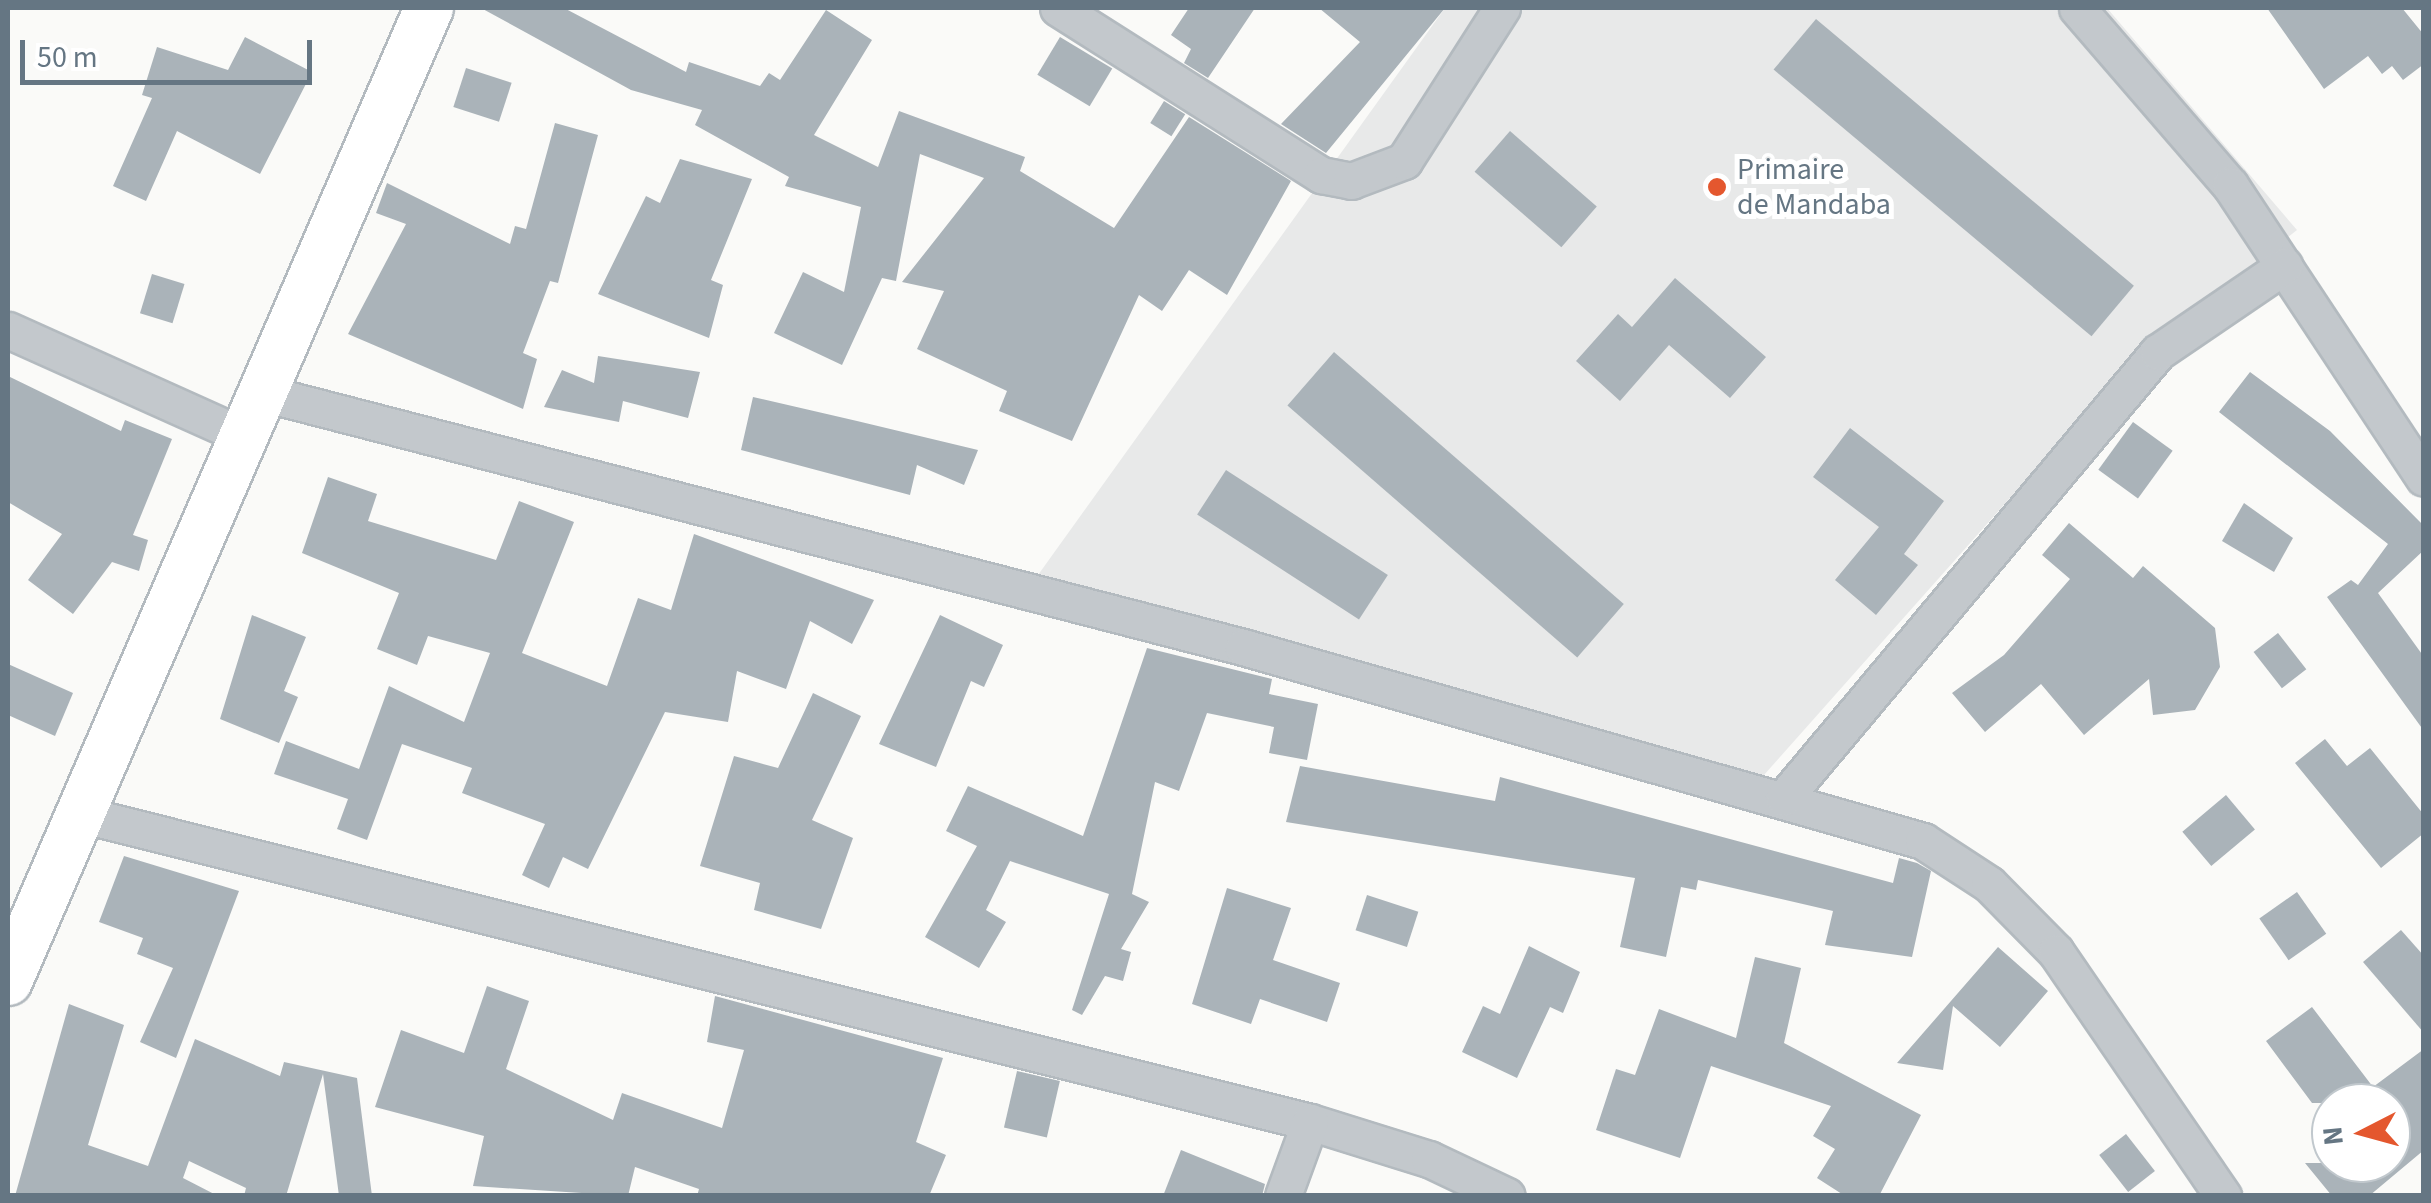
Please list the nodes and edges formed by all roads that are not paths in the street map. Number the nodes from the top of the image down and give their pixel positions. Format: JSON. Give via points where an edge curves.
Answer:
{"nodes":[{"id":1,"x":429,"y":8,"type":"edge"},
{"id":2,"x":1058,"y":8,"type":"edge"},
{"id":3,"x":1502,"y":8,"type":"edge"},
{"id":4,"x":2077,"y":8,"type":"edge"},
{"id":5,"x":2284,"y":266,"type":"junction"},
{"id":6,"x":8,"y":330,"type":"edge"},
{"id":7,"x":253,"y":414,"type":"junction"},
{"id":8,"x":2424,"y":478,"type":"edge"},
{"id":9,"x":1784,"y":798,"type":"junction"},
{"id":10,"x":80,"y":814,"type":"junction"},
{"id":11,"x":8,"y":981,"type":"edge"},
{"id":12,"x":1310,"y":1122,"type":"junction"},
{"id":13,"x":1283,"y":1196,"type":"edge"},
{"id":14,"x":1507,"y":1196,"type":"edge"},
{"id":15,"x":2223,"y":1196,"type":"edge"}],
"edges":[{"from":1,"to":7,"type":"street"},
{"from":2,"to":3,"type":"street","via":[[1321,176],[1352,181],[1404,162]]},
{"from":4,"to":5,"type":"street","via":[[2230,185]]},
{"from":5,"to":8,"type":"street"},
{"from":5,"to":9,"type":"street","via":[[2158,352]]},
{"from":6,"to":7,"type":"street"},
{"from":7,"to":9,"type":"street"},
{"from":7,"to":10,"type":"street"},
{"from":9,"to":15,"type":"street","via":[[1923,841],[1989,884],[2056,952]]},
{"from":10,"to":11,"type":"street"},
{"from":10,"to":12,"type":"street"},
{"from":12,"to":13,"type":"street"},
{"from":12,"to":14,"type":"street","via":[[1429,1159]]}]}
